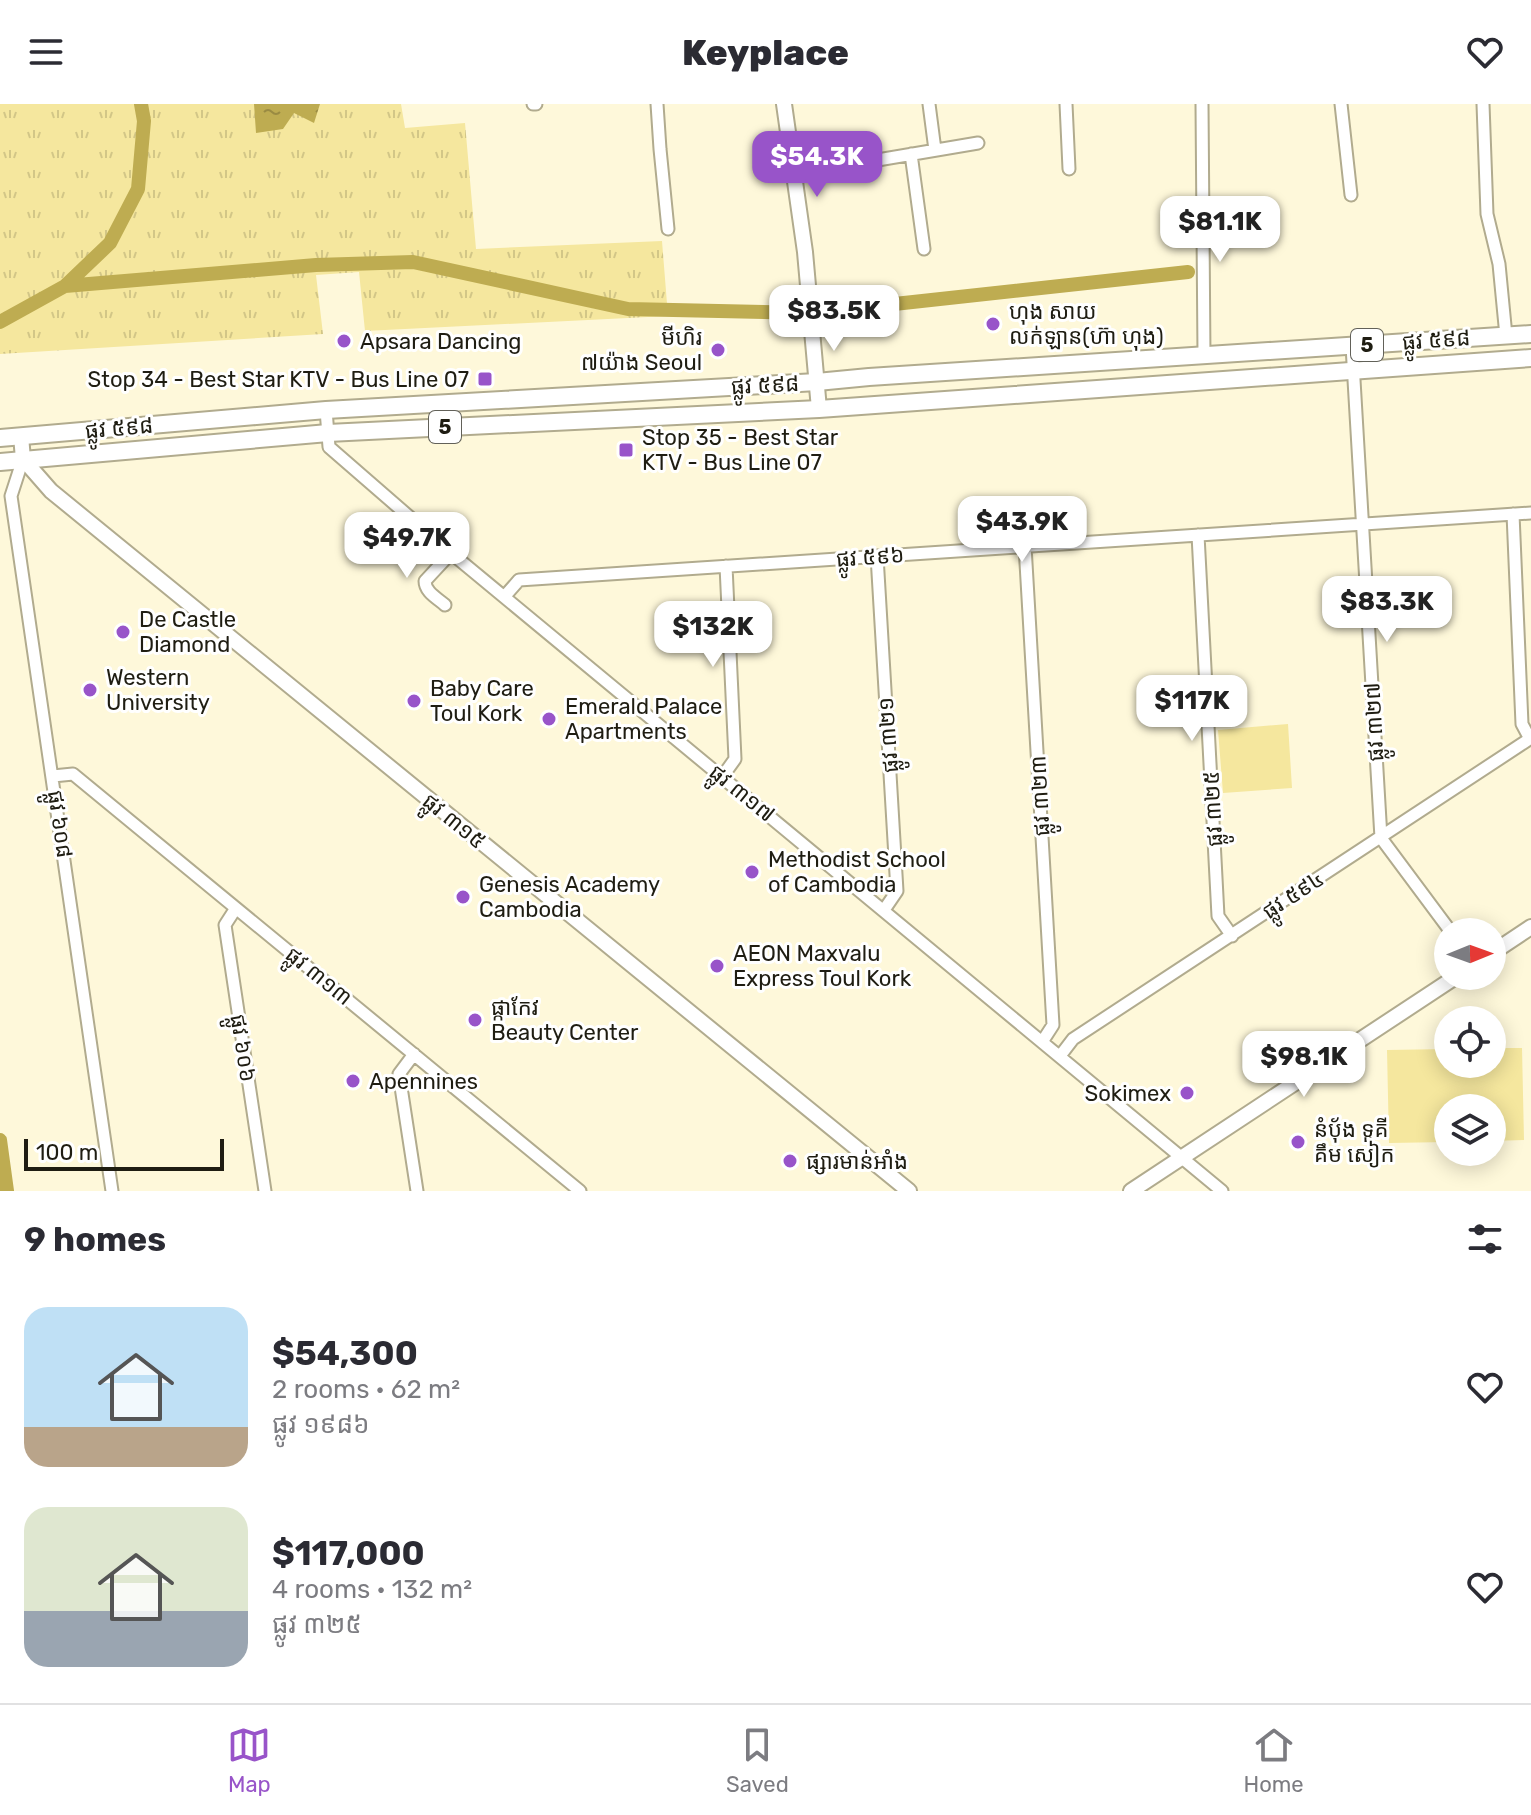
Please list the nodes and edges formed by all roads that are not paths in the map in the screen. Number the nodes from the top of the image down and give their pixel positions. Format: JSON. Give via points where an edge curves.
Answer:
{"nodes":[{"id":1,"x":657,"y":104,"type":"edge"},
{"id":2,"x":784,"y":104,"type":"edge"},
{"id":3,"x":929,"y":104,"type":"edge"},
{"id":4,"x":1066,"y":104,"type":"edge"},
{"id":5,"x":1202,"y":104,"type":"edge"},
{"id":6,"x":1341,"y":104,"type":"edge"},
{"id":7,"x":1483,"y":104,"type":"edge"},
{"id":8,"x":978,"y":143,"type":"dead end"},
{"id":9,"x":935,"y":150,"type":"junction"},
{"id":10,"x":911,"y":154,"type":"junction"},
{"id":11,"x":1069,"y":169,"type":"dead end"},
{"id":12,"x":795,"y":174,"type":"junction"},
{"id":13,"x":1351,"y":195,"type":"dead end"},
{"id":14,"x":668,"y":229,"type":"dead end"},
{"id":15,"x":924,"y":249,"type":"dead end"},
{"id":16,"x":1531,"y":334,"type":"edge"},
{"id":17,"x":1506,"y":336,"type":"junction"},
{"id":18,"x":1352,"y":346,"type":"junction"},
{"id":19,"x":1204,"y":356,"type":"junction"},
{"id":20,"x":1531,"y":358,"type":"edge"},
{"id":21,"x":1354,"y":370,"type":"junction"},
{"id":22,"x":817,"y":382,"type":"junction"},
{"id":23,"x":672,"y":391,"type":"junction"},
{"id":24,"x":819,"y":409,"type":"junction"},
{"id":25,"x":326,"y":410,"type":"junction"},
{"id":26,"x":672,"y":416,"type":"junction"},
{"id":27,"x":328,"y":433,"type":"junction"},
{"id":28,"x":21,"y":436,"type":"junction"},
{"id":29,"x":0,"y":438,"type":"edge"},
{"id":30,"x":23,"y":459,"type":"junction"},
{"id":31,"x":0,"y":462,"type":"edge"},
{"id":32,"x":1531,"y":513,"type":"edge"},
{"id":33,"x":1513,"y":514,"type":"junction"},
{"id":34,"x":1362,"y":524,"type":"junction"},
{"id":35,"x":1198,"y":535,"type":"junction"},
{"id":36,"x":1025,"y":546,"type":"junction"},
{"id":37,"x":451,"y":553,"type":"junction"},
{"id":38,"x":877,"y":556,"type":"junction"},
{"id":39,"x":726,"y":566,"type":"junction"},
{"id":40,"x":504,"y":597,"type":"junction"},
{"id":41,"x":445,"y":605,"type":"dead end"},
{"id":42,"x":1531,"y":738,"type":"edge"},
{"id":43,"x":53,"y":776,"type":"junction"},
{"id":44,"x":722,"y":777,"type":"junction"},
{"id":45,"x":1381,"y":838,"type":"junction"},
{"id":46,"x":236,"y":908,"type":"junction"},
{"id":47,"x":884,"y":910,"type":"junction"},
{"id":48,"x":1441,"y":918,"type":"edge"},
{"id":49,"x":1531,"y":927,"type":"edge"},
{"id":50,"x":1232,"y":936,"type":"junction"},
{"id":51,"x":1506,"y":944,"type":"edge"},
{"id":52,"x":1436,"y":990,"type":"edge"},
{"id":53,"x":1042,"y":1042,"type":"junction"},
{"id":54,"x":414,"y":1054,"type":"junction"},
{"id":55,"x":1060,"y":1056,"type":"junction"},
{"id":56,"x":1181,"y":1158,"type":"junction"},
{"id":57,"x":573,"y":1189,"type":"edge"},
{"id":58,"x":112,"y":1191,"type":"edge"},
{"id":59,"x":265,"y":1191,"type":"edge"},
{"id":60,"x":417,"y":1191,"type":"edge"},
{"id":61,"x":909,"y":1191,"type":"edge"},
{"id":62,"x":1131,"y":1191,"type":"edge"},
{"id":63,"x":1222,"y":1191,"type":"edge"}],
"edges":[{"from":1,"to":14,"type":"street"},
{"from":2,"to":12,"type":"street"},
{"from":3,"to":9,"type":"street"},
{"from":4,"to":11,"type":"street"},
{"from":5,"to":19,"type":"street"},
{"from":6,"to":13,"type":"street"},
{"from":7,"to":17,"type":"street","via":[[1487,214],[1499,264]]},
{"from":8,"to":9,"type":"street"},
{"from":9,"to":10,"type":"street"},
{"from":10,"to":12,"type":"street"},
{"from":10,"to":15,"type":"street"},
{"from":12,"to":22,"type":"street"},
{"from":16,"to":17,"type":"main road","name":"ផ្លូវ ៥៩៨","number":"5"},
{"from":17,"to":18,"type":"main road","name":"ផ្លូវ ៥៩៨","number":"5"},
{"from":18,"to":19,"type":"main road","name":"ផ្លូវ ៥៩៨","number":"5"},
{"from":18,"to":21,"type":"street","name":"ផ្លូវ ៣២៧"},
{"from":19,"to":22,"type":"main road","name":"ផ្លូវ ៥៩៨","number":"5"},
{"from":20,"to":21,"type":"main road","name":"ផ្លូវ ៥៩៨","number":"5"},
{"from":21,"to":24,"type":"main road","name":"ផ្លូវ ៥៩៨","number":"5"},
{"from":21,"to":34,"type":"street","name":"ផ្លូវ ៣២៧"},
{"from":22,"to":23,"type":"main road","name":"ផ្លូវ ៥៩៨","number":"5"},
{"from":22,"to":24,"type":"street"},
{"from":23,"to":25,"type":"main road","name":"ផ្លូវ ៥៩៨","number":"5"},
{"from":23,"to":26,"type":"main road"},
{"from":24,"to":26,"type":"main road","name":"ផ្លូវ ៥៩៨","number":"5"},
{"from":25,"to":27,"type":"street","name":"ផ្លូវ ៣១៧"},
{"from":25,"to":28,"type":"main road","name":"ផ្លូវ ៥៩៨","number":"5"},
{"from":26,"to":27,"type":"main road","name":"ផ្លូវ ៥៩៨","number":"5"},
{"from":27,"to":30,"type":"main road","name":"ផ្លូវ ៥៩៨","number":"5"},
{"from":27,"to":37,"type":"street","name":"ផ្លូវ ៣១៧","via":[[329,447]]},
{"from":28,"to":29,"type":"main road","name":"ផ្លូវ ៥៩៨","number":"5"},
{"from":28,"to":30,"type":"street"},
{"from":30,"to":31,"type":"main road","name":"ផ្លូវ ៥៩៨","number":"5"},
{"from":30,"to":43,"type":"street","name":"ផ្លូវ ៦០៨","via":[[11,496]]},
{"from":30,"to":61,"type":"street","name":"ផ្លូវ ៣១៥","via":[[104,536]]},
{"from":32,"to":33,"type":"street","name":"ផ្លូវ ៥៩៦"},
{"from":33,"to":34,"type":"street","name":"ផ្លូវ ៥៩៦"},
{"from":33,"to":42,"type":"street","via":[[1522,724]]},
{"from":34,"to":35,"type":"street","name":"ផ្លូវ ៥៩៦"},
{"from":34,"to":45,"type":"street","name":"ផ្លូវ ៣២៧"},
{"from":35,"to":36,"type":"street","name":"ផ្លូវ ៥៩៦"},
{"from":35,"to":50,"type":"street","name":"ផ្លូវ ៣២៥","via":[[1218,916]]},
{"from":36,"to":38,"type":"street","name":"ផ្លូវ ៥៩៦"},
{"from":36,"to":53,"type":"street","name":"ផ្លូវ ៣២៣","via":[[1053,1025]]},
{"from":37,"to":40,"type":"street","name":"ផ្លូវ ៣១៧"},
{"from":37,"to":41,"type":"street","via":[[425,581],[428,591]]},
{"from":38,"to":39,"type":"street","name":"ផ្លូវ ៥៩៦"},
{"from":38,"to":47,"type":"street","name":"ផ្លូវ ៣២១","via":[[897,891]]},
{"from":39,"to":40,"type":"street","name":"ផ្លូវ ៥៩៦","via":[[519,580]]},
{"from":39,"to":44,"type":"street","via":[[735,759]]},
{"from":40,"to":44,"type":"street","name":"ផ្លូវ ៣១៧"},
{"from":42,"to":45,"type":"street","name":"ផ្លូវ ៥៩៤"},
{"from":43,"to":46,"type":"street","name":"ផ្លូវ ៣១៣","via":[[73,774]]},
{"from":43,"to":58,"type":"street","name":"ផ្លូវ ៦០៨"},
{"from":44,"to":47,"type":"street","name":"ផ្លូវ ៣១៧"},
{"from":45,"to":48,"type":"street"},
{"from":45,"to":50,"type":"street","name":"ផ្លូវ ៥៩៤"},
{"from":46,"to":54,"type":"street","name":"ផ្លូវ ៣១៣"},
{"from":46,"to":59,"type":"street","name":"ផ្លូវ ៦០៦","via":[[225,925]]},
{"from":47,"to":53,"type":"street","name":"ផ្លូវ ៣១៧"},
{"from":49,"to":51,"type":"street"},
{"from":50,"to":55,"type":"street","name":"ផ្លូវ ៥៩៤","via":[[1073,1039]]},
{"from":52,"to":56,"type":"street"},
{"from":53,"to":55,"type":"street","name":"ផ្លូវ ៣១៧"},
{"from":54,"to":57,"type":"street","name":"ផ្លូវ ៣១៣"},
{"from":54,"to":60,"type":"street","via":[[399,1074]]},
{"from":55,"to":56,"type":"street","name":"ផ្លូវ ៣១៧"},
{"from":56,"to":62,"type":"street"},
{"from":56,"to":63,"type":"street","name":"ផ្លូវ ៣១៧"}]}
